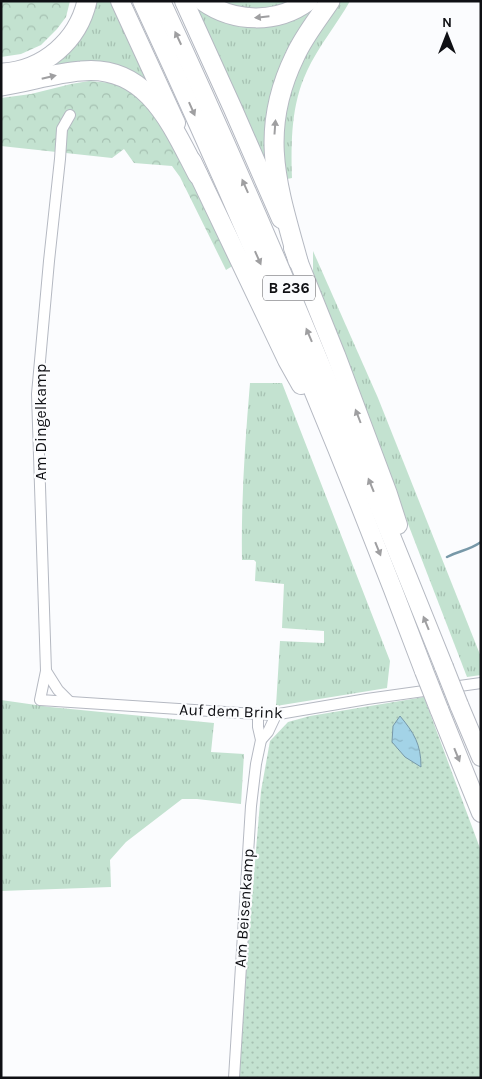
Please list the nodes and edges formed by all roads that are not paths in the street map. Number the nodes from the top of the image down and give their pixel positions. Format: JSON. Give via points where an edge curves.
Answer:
{"nodes":[{"id":1,"x":87,"y":1,"type":"edge"},
{"id":2,"x":120,"y":1,"type":"edge"},
{"id":3,"x":142,"y":1,"type":"edge"},
{"id":4,"x":161,"y":1,"type":"edge"},
{"id":5,"x":184,"y":1,"type":"edge"},
{"id":6,"x":203,"y":1,"type":"edge"},
{"id":7,"x":308,"y":1,"type":"edge"},
{"id":8,"x":330,"y":1,"type":"edge"},
{"id":9,"x":1,"y":73,"type":"edge"},
{"id":10,"x":1,"y":86,"type":"edge"},
{"id":11,"x":70,"y":115,"type":"dead end"},
{"id":12,"x":198,"y":175,"type":"junction"},
{"id":13,"x":298,"y":261,"type":"junction"},
{"id":14,"x":334,"y":439,"type":"junction"},
{"id":15,"x":409,"y":579,"type":"junction"},
{"id":16,"x":46,"y":671,"type":"junction"},
{"id":17,"x":481,"y":682,"type":"edge"},
{"id":18,"x":40,"y":700,"type":"joint"},
{"id":19,"x":69,"y":701,"type":"junction"},
{"id":20,"x":258,"y":715,"type":"junction"},
{"id":21,"x":276,"y":715,"type":"junction"},
{"id":22,"x":261,"y":740,"type":"junction"},
{"id":23,"x":481,"y":758,"type":"edge"},
{"id":24,"x":481,"y":813,"type":"edge"},
{"id":25,"x":234,"y":1078,"type":"edge"}],
"edges":[{"from":1,"to":9,"type":"highway","via":[[79,24],[59,50],[32,67]]},
{"from":2,"to":12,"type":"highway"},
{"from":3,"to":14,"type":"highway","number":"B 236","one_way":true,"via":[[200,125]]},
{"from":15,"to":4,"type":"highway","number":"B 236","one_way":true,"via":[[276,257]]},
{"from":5,"to":13,"type":"highway"},
{"from":7,"to":6,"type":"highway","one_way":true,"via":[[276,16],[250,18],[222,12]]},
{"from":13,"to":8,"type":"highway","one_way":true,"via":[[276,177],[275,121],[282,86],[295,56]]},
{"from":10,"to":12,"type":"highway","one_way":true,"via":[[81,71],[100,70],[118,75],[136,84],[157,103]]},
{"from":11,"to":16,"type":"street","name":"Am Dingelkamp","via":[[62,129],[37,394]]},
{"from":12,"to":14,"type":"highway","via":[[287,360]]},
{"from":15,"to":13,"type":"highway","one_way":true,"via":[[400,531],[388,494]]},
{"from":14,"to":24,"type":"highway","number":"B 236","one_way":true,"bridge":true},
{"from":23,"to":15,"type":"highway","number":"B 236","one_way":true,"bridge":true},
{"from":16,"to":18,"type":"street","name":"Am Dingelkamp"},
{"from":16,"to":19,"type":"street"},
{"from":17,"to":21,"type":"street","name":"Auf dem Brink"},
{"from":18,"to":19,"type":"street","name":"Auf dem Brink"},
{"from":19,"to":20,"type":"street","name":"Auf dem Brink"},
{"from":20,"to":21,"type":"street","name":"Auf dem Brink"},
{"from":20,"to":22,"type":"street","name":"Am Beisenkamp"},
{"from":21,"to":22,"type":"street","name":"Am Beisenkamp"},
{"from":22,"to":25,"type":"street","name":"Am Beisenkamp","via":[[251,806]]}]}
